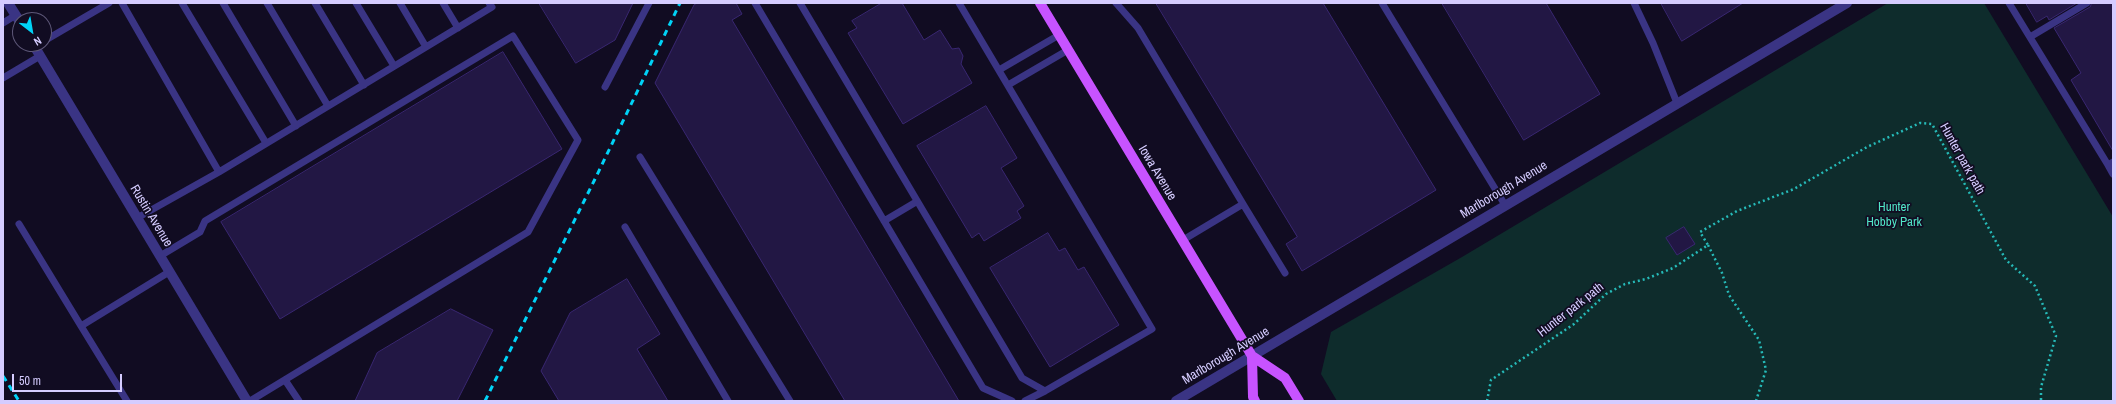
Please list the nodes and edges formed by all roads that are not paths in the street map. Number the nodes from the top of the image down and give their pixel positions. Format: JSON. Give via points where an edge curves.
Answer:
{"nodes":[{"id":1,"x":8,"y":3,"type":"edge"},
{"id":2,"x":109,"y":3,"type":"edge"},
{"id":3,"x":122,"y":3,"type":"edge"},
{"id":4,"x":182,"y":3,"type":"edge"},
{"id":5,"x":223,"y":3,"type":"edge"},
{"id":6,"x":266,"y":3,"type":"edge"},
{"id":7,"x":315,"y":3,"type":"edge"},
{"id":8,"x":356,"y":3,"type":"edge"},
{"id":9,"x":400,"y":3,"type":"edge"},
{"id":10,"x":443,"y":3,"type":"edge"},
{"id":11,"x":489,"y":3,"type":"edge"},
{"id":12,"x":649,"y":3,"type":"edge"},
{"id":13,"x":755,"y":3,"type":"edge"},
{"id":14,"x":800,"y":3,"type":"edge"},
{"id":15,"x":959,"y":3,"type":"edge"},
{"id":16,"x":1116,"y":3,"type":"edge"},
{"id":17,"x":1382,"y":3,"type":"edge"},
{"id":18,"x":1634,"y":3,"type":"edge"},
{"id":19,"x":1847,"y":3,"type":"edge"},
{"id":20,"x":2009,"y":3,"type":"edge"},
{"id":21,"x":2087,"y":3,"type":"edge"},
{"id":22,"x":1042,"y":4,"type":"edge"},
{"id":23,"x":14,"y":12,"type":"edge"},
{"id":24,"x":458,"y":28,"type":"junction"},
{"id":25,"x":52,"y":35,"type":"edge"},
{"id":26,"x":1059,"y":35,"type":"junction"},
{"id":27,"x":2030,"y":37,"type":"junction"},
{"id":28,"x":426,"y":47,"type":"junction"},
{"id":29,"x":1068,"y":50,"type":"junction"},
{"id":30,"x":38,"y":52,"type":"edge"},
{"id":31,"x":40,"y":56,"type":"junction"},
{"id":32,"x":394,"y":66,"type":"junction"},
{"id":33,"x":1000,"y":70,"type":"junction"},
{"id":34,"x":3,"y":78,"type":"edge"},
{"id":35,"x":364,"y":84,"type":"junction"},
{"id":36,"x":1008,"y":85,"type":"junction"},
{"id":37,"x":605,"y":87,"type":"dead end"},
{"id":38,"x":1677,"y":103,"type":"junction"},
{"id":39,"x":328,"y":106,"type":"junction"},
{"id":40,"x":296,"y":126,"type":"junction"},
{"id":41,"x":266,"y":143,"type":"junction"},
{"id":42,"x":640,"y":157,"type":"dead end"},
{"id":43,"x":2110,"y":164,"type":"edge"},
{"id":44,"x":219,"y":172,"type":"junction"},
{"id":45,"x":2113,"y":174,"type":"edge"},
{"id":46,"x":916,"y":202,"type":"junction"},
{"id":47,"x":1243,"y":204,"type":"junction"},
{"id":48,"x":1505,"y":205,"type":"junction"},
{"id":49,"x":138,"y":218,"type":"junction"},
{"id":50,"x":884,"y":221,"type":"junction"},
{"id":51,"x":19,"y":224,"type":"dead end"},
{"id":52,"x":625,"y":227,"type":"dead end"},
{"id":53,"x":1183,"y":240,"type":"junction"},
{"id":54,"x":160,"y":256,"type":"junction"},
{"id":55,"x":169,"y":272,"type":"junction"},
{"id":56,"x":1285,"y":273,"type":"dead end"},
{"id":57,"x":81,"y":326,"type":"junction"},
{"id":58,"x":1252,"y":356,"type":"junction"},
{"id":59,"x":285,"y":380,"type":"junction"},
{"id":60,"x":1045,"y":391,"type":"junction"},
{"id":61,"x":127,"y":401,"type":"edge"},
{"id":62,"x":249,"y":401,"type":"edge"},
{"id":63,"x":299,"y":401,"type":"edge"},
{"id":64,"x":728,"y":401,"type":"edge"},
{"id":65,"x":790,"y":401,"type":"edge"},
{"id":66,"x":1012,"y":401,"type":"edge"},
{"id":67,"x":1025,"y":401,"type":"edge"},
{"id":68,"x":1176,"y":401,"type":"edge"},
{"id":69,"x":1255,"y":401,"type":"edge"},
{"id":70,"x":1299,"y":401,"type":"edge"}],
"edges":[{"from":1,"to":23,"type":"street"},
{"from":2,"to":25,"type":"lane"},
{"from":3,"to":44,"type":"lane"},
{"from":4,"to":41,"type":"lane"},
{"from":5,"to":40,"type":"lane"},
{"from":6,"to":39,"type":"lane"},
{"from":7,"to":35,"type":"lane"},
{"from":8,"to":32,"type":"lane"},
{"from":9,"to":28,"type":"lane"},
{"from":10,"to":24,"type":"lane"},
{"from":11,"to":24,"type":"lane","via":[[492,7]]},
{"from":12,"to":37,"type":"lane"},
{"from":13,"to":50,"type":"lane"},
{"from":14,"to":46,"type":"lane"},
{"from":15,"to":33,"type":"lane"},
{"from":16,"to":47,"type":"lane","via":[[1138,28]]},
{"from":17,"to":48,"type":"lane"},
{"from":18,"to":38,"type":"lane"},
{"from":19,"to":38,"type":"street","name":"Marlborough Avenue"},
{"from":20,"to":27,"type":"lane"},
{"from":21,"to":27,"type":"lane"},
{"from":22,"to":26,"type":"main road","name":"Iowa Avenue"},
{"from":24,"to":28,"type":"lane"},
{"from":26,"to":29,"type":"main road","name":"Iowa Avenue"},
{"from":26,"to":33,"type":"lane"},
{"from":27,"to":43,"type":"lane"},
{"from":28,"to":32,"type":"lane"},
{"from":29,"to":36,"type":"lane"},
{"from":29,"to":53,"type":"main road","name":"Iowa Avenue"},
{"from":30,"to":31,"type":"street","name":"Rustin Avenue"},
{"from":31,"to":34,"type":"lane"},
{"from":31,"to":49,"type":"street","name":"Rustin Avenue"},
{"from":32,"to":35,"type":"lane"},
{"from":33,"to":36,"type":"lane"},
{"from":35,"to":39,"type":"lane"},
{"from":36,"to":60,"type":"lane","via":[[1152,329]]},
{"from":38,"to":48,"type":"street","name":"Marlborough Avenue"},
{"from":39,"to":40,"type":"lane"},
{"from":40,"to":41,"type":"lane"},
{"from":41,"to":44,"type":"lane"},
{"from":42,"to":65,"type":"lane"},
{"from":43,"to":45,"type":"lane"},
{"from":44,"to":49,"type":"lane"},
{"from":46,"to":50,"type":"lane"},
{"from":46,"to":60,"type":"lane","via":[[1022,378]]},
{"from":47,"to":53,"type":"lane"},
{"from":47,"to":56,"type":"lane"},
{"from":48,"to":58,"type":"street","name":"Marlborough Avenue"},
{"from":49,"to":54,"type":"street","name":"Rustin Avenue"},
{"from":50,"to":66,"type":"lane","via":[[983,388]]},
{"from":51,"to":57,"type":"lane"},
{"from":52,"to":64,"type":"lane"},
{"from":53,"to":58,"type":"main road","name":"Iowa Avenue"},
{"from":54,"to":55,"type":"street","name":"Rustin Avenue"},
{"from":54,"to":59,"type":"lane","via":[[200,232],[205,221],[512,36],[578,140],[528,232]]},
{"from":55,"to":57,"type":"lane"},
{"from":55,"to":62,"type":"street","name":"Rustin Avenue"},
{"from":57,"to":61,"type":"lane"},
{"from":58,"to":68,"type":"street","name":"Marlborough Avenue"},
{"from":58,"to":69,"type":"main road","name":"Iowa Avenue"},
{"from":58,"to":70,"type":"main road","name":"Iowa Avenue","via":[[1285,378]]},
{"from":59,"to":62,"type":"lane"},
{"from":59,"to":63,"type":"lane"},
{"from":60,"to":67,"type":"lane"}]}
